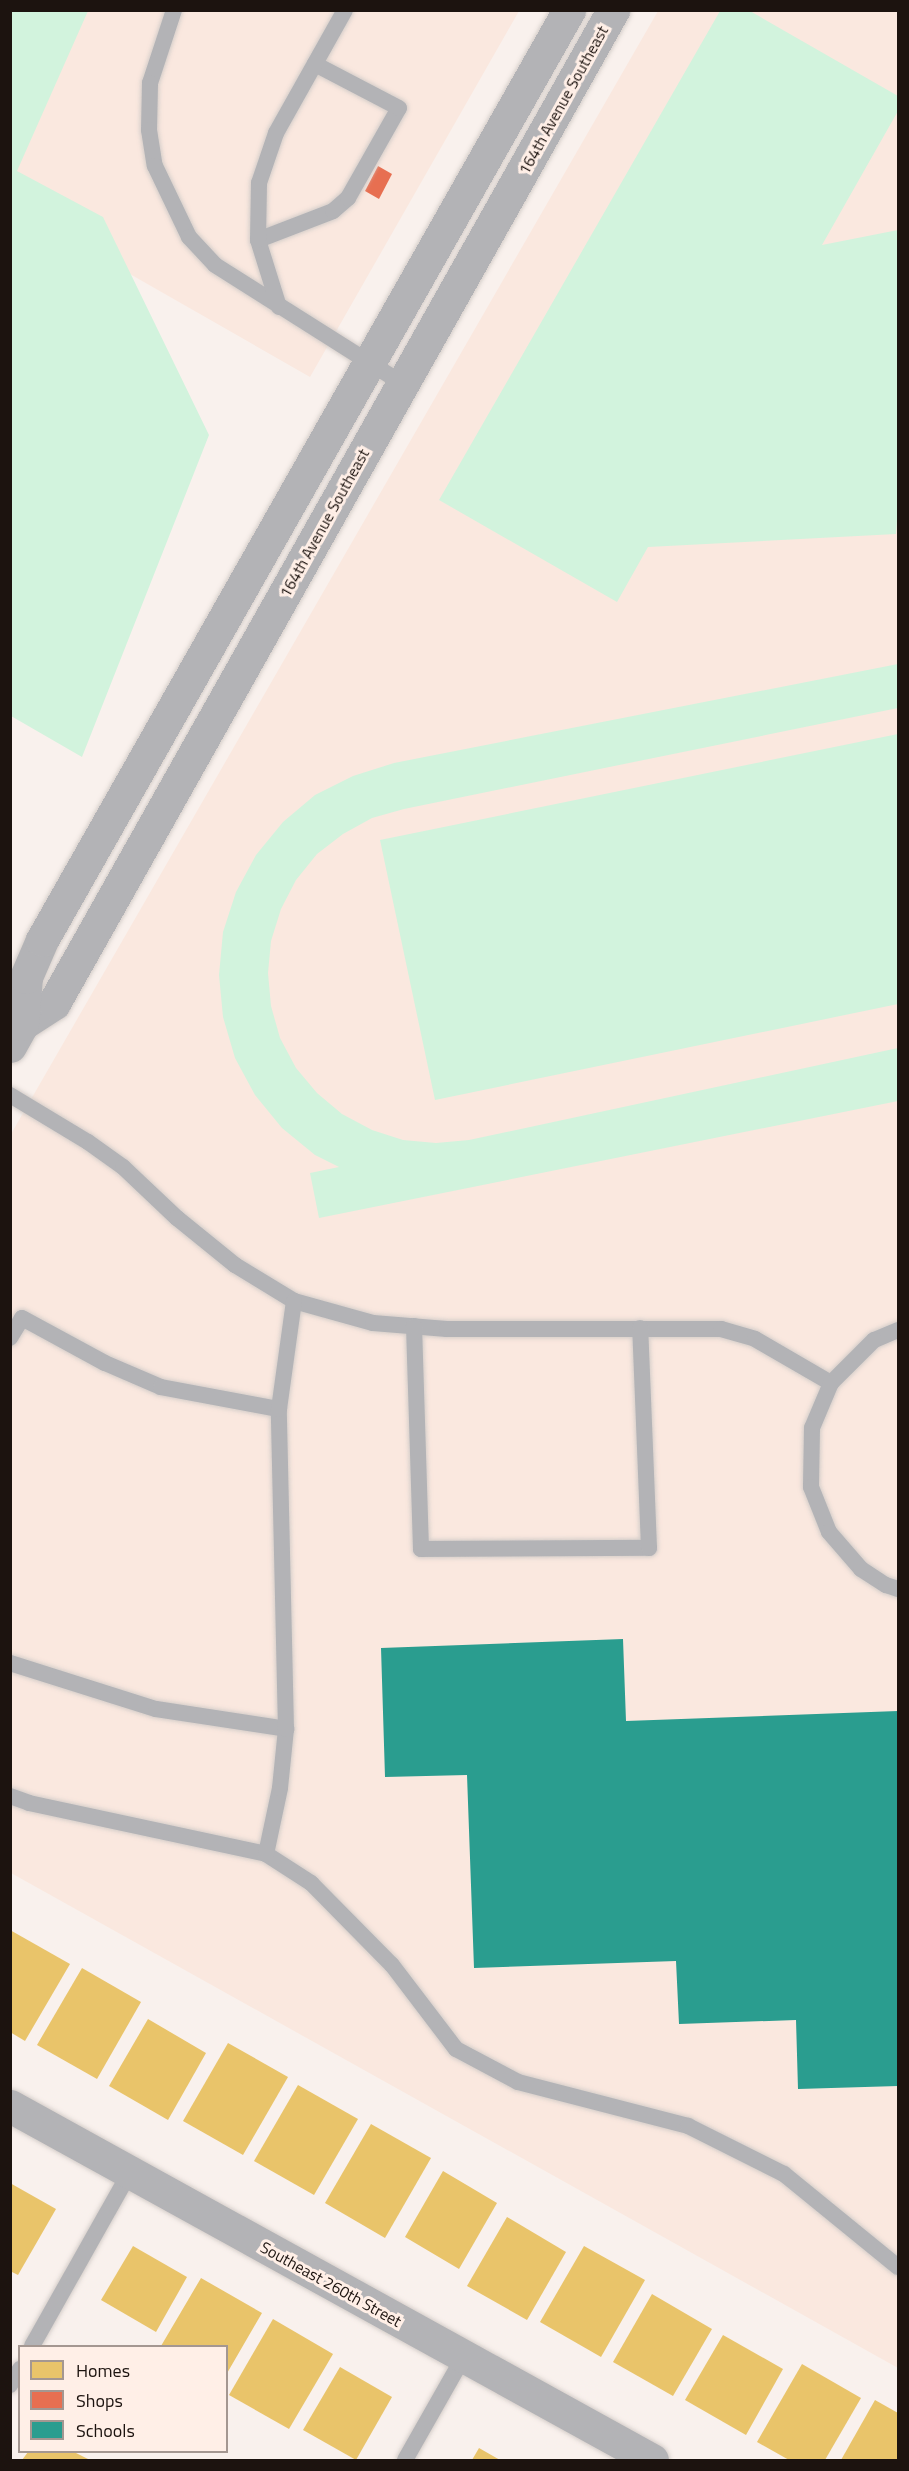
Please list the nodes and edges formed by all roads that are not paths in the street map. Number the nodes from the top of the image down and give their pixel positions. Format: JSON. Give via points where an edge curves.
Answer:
{"nodes":[{"id":1,"x":174,"y":10,"type":"edge"},
{"id":2,"x":345,"y":10,"type":"edge"},
{"id":3,"x":569,"y":10,"type":"edge"},
{"id":4,"x":613,"y":10,"type":"edge"},
{"id":5,"x":315,"y":64,"type":"junction"},
{"id":6,"x":258,"y":240,"type":"junction"},
{"id":7,"x":279,"y":307,"type":"junction"},
{"id":8,"x":368,"y":365,"type":"junction"},
{"id":9,"x":403,"y":384,"type":"junction"},
{"id":10,"x":16,"y":1035,"type":"edge"},
{"id":11,"x":10,"y":1095,"type":"edge"},
{"id":12,"x":294,"y":1301,"type":"junction"},
{"id":13,"x":414,"y":1326,"type":"junction"},
{"id":14,"x":640,"y":1328,"type":"junction"},
{"id":15,"x":898,"y":1330,"type":"edge"},
{"id":16,"x":10,"y":1338,"type":"edge"},
{"id":17,"x":831,"y":1383,"type":"junction"},
{"id":18,"x":279,"y":1409,"type":"junction"},
{"id":19,"x":898,"y":1589,"type":"edge"},
{"id":20,"x":10,"y":1663,"type":"edge"},
{"id":21,"x":286,"y":1730,"type":"junction"},
{"id":22,"x":10,"y":1796,"type":"edge"},
{"id":23,"x":266,"y":1854,"type":"junction"},
{"id":24,"x":10,"y":2106,"type":"edge"},
{"id":25,"x":130,"y":2172,"type":"junction"},
{"id":26,"x":898,"y":2267,"type":"edge"},
{"id":27,"x":33,"y":2345,"type":"edge"},
{"id":28,"x":463,"y":2358,"type":"junction"},
{"id":29,"x":18,"y":2372,"type":"edge"},
{"id":30,"x":10,"y":2385,"type":"edge"},
{"id":31,"x":405,"y":2460,"type":"edge"},
{"id":32,"x":652,"y":2460,"type":"edge"}],
"edges":[{"from":1,"to":7,"type":"lane","via":[[150,82],[149,130],[155,166],[189,237],[215,265]]},
{"from":2,"to":5,"type":"lane"},
{"from":3,"to":8,"type":"street","name":"164th Avenue Southeast"},
{"from":4,"to":9,"type":"street","name":"164th Avenue Southeast"},
{"from":5,"to":6,"type":"lane","via":[[276,133],[260,183]]},
{"from":5,"to":6,"type":"lane","via":[[399,108],[348,198],[333,212]]},
{"from":6,"to":7,"type":"lane"},
{"from":7,"to":8,"type":"lane"},
{"from":8,"to":9,"type":"lane"},
{"from":8,"to":10,"type":"street","name":"164th Avenue Southeast","via":[[42,940],[26,977]]},
{"from":9,"to":10,"type":"street","name":"164th Avenue Southeast","via":[[54,1003]]},
{"from":11,"to":12,"type":"lane","via":[[123,1167],[235,1265]]},
{"from":12,"to":13,"type":"lane","via":[[373,1323]]},
{"from":12,"to":18,"type":"lane"},
{"from":13,"to":14,"type":"lane"},
{"from":13,"to":14,"type":"lane","via":[[421,1549],[649,1548]]},
{"from":14,"to":17,"type":"lane","via":[[721,1329],[755,1339]]},
{"from":15,"to":17,"type":"lane","via":[[873,1340]]},
{"from":16,"to":18,"type":"lane","via":[[22,1318],[105,1363],[161,1387]]},
{"from":17,"to":19,"type":"lane","via":[[812,1428],[811,1487],[829,1532],[861,1569]]},
{"from":18,"to":21,"type":"lane"},
{"from":20,"to":21,"type":"lane","via":[[156,1709]]},
{"from":21,"to":23,"type":"lane","via":[[280,1788]]},
{"from":22,"to":23,"type":"lane"},
{"from":23,"to":26,"type":"lane","via":[[310,1882],[392,1965],[456,2049],[518,2082],[688,2126],[784,2174]]},
{"from":24,"to":25,"type":"street","name":"Southeast 260th Street"},
{"from":25,"to":27,"type":"lane"},
{"from":25,"to":28,"type":"street","name":"Southeast 260th Street"},
{"from":28,"to":31,"type":"lane"},
{"from":28,"to":32,"type":"street","name":"Southeast 260th Street"},
{"from":29,"to":30,"type":"lane"}]}
